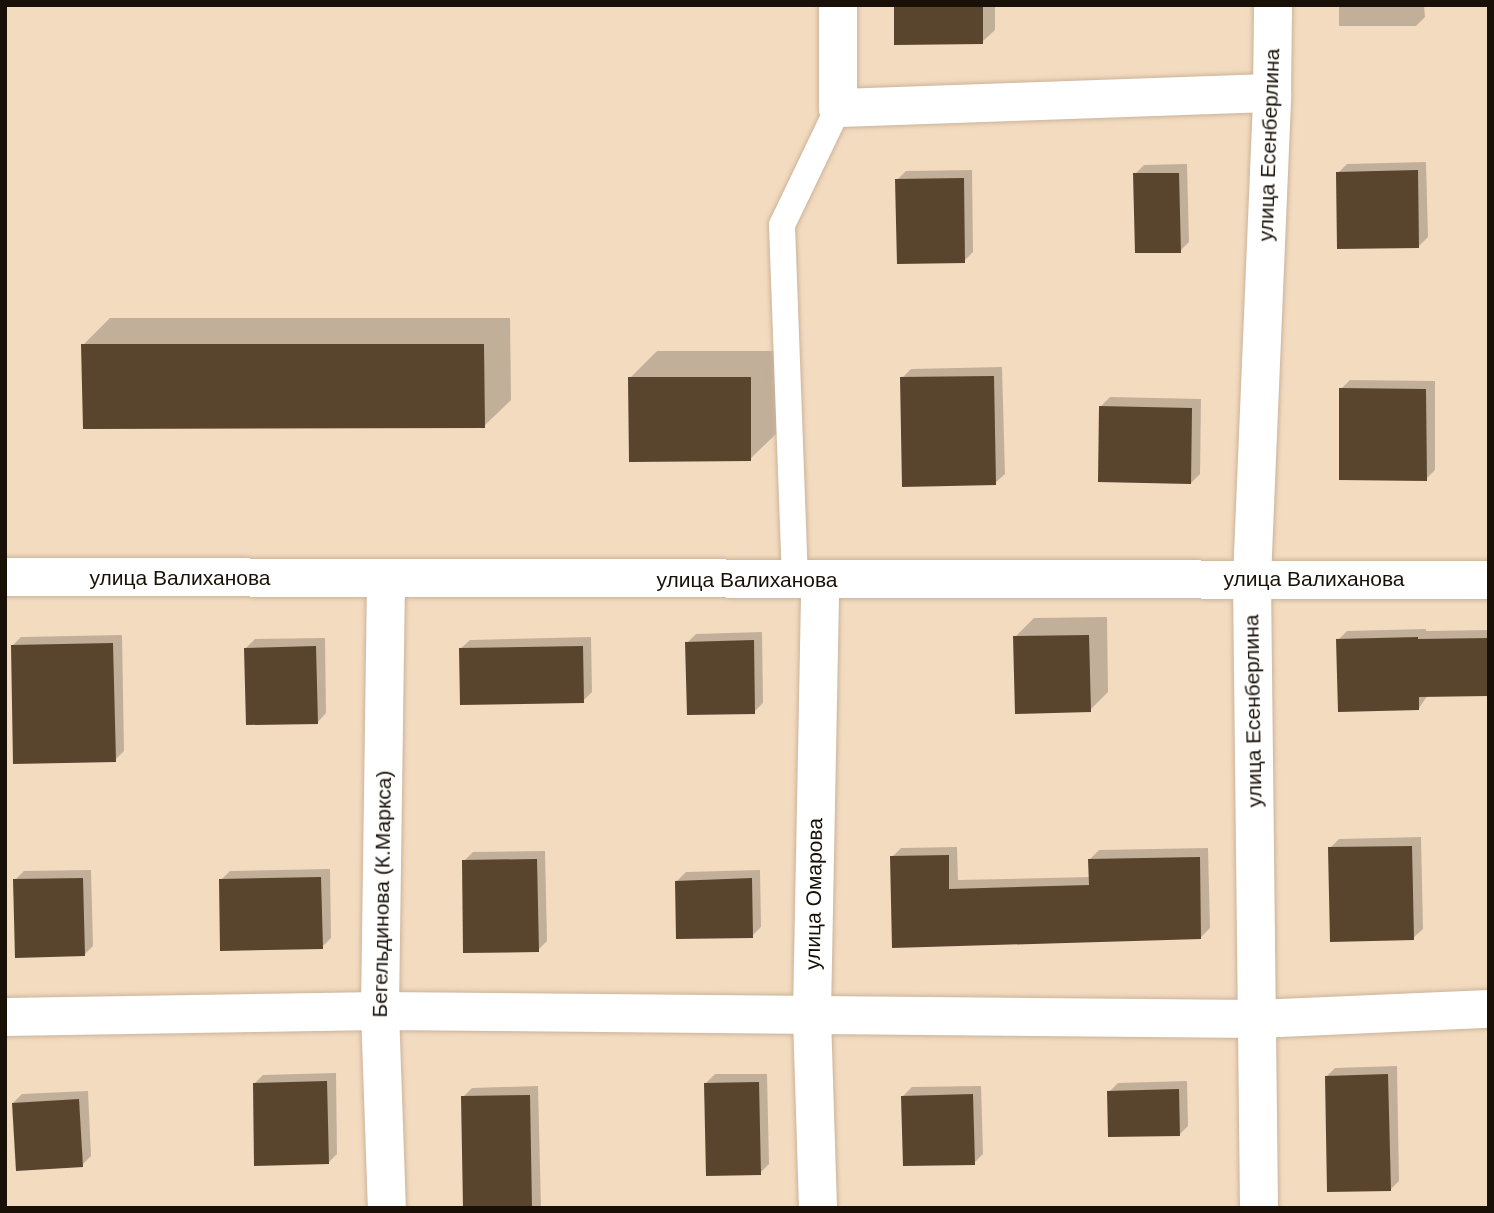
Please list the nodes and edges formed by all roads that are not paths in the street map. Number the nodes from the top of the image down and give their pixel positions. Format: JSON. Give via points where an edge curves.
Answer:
{"nodes":[{"id":1,"x":838,"y":5,"type":"edge"},
{"id":2,"x":1273,"y":5,"type":"edge"},
{"id":3,"x":1272,"y":93,"type":"junction"},
{"id":4,"x":838,"y":108,"type":"junction"},
{"id":5,"x":5,"y":577,"type":"edge"},
{"id":6,"x":1252,"y":578,"type":"junction"},
{"id":7,"x":386,"y":580,"type":"junction"},
{"id":8,"x":807,"y":580,"type":"junction"},
{"id":9,"x":1489,"y":580,"type":"edge"},
{"id":10,"x":1489,"y":1009,"type":"edge"},
{"id":11,"x":380,"y":1011,"type":"junction"},
{"id":12,"x":812,"y":1013,"type":"junction"},
{"id":13,"x":5,"y":1017,"type":"edge"},
{"id":14,"x":1257,"y":1019,"type":"junction"},
{"id":15,"x":387,"y":1208,"type":"edge"},
{"id":16,"x":818,"y":1208,"type":"edge"},
{"id":17,"x":1259,"y":1208,"type":"edge"}],
"edges":[{"from":1,"to":4,"type":"street"},
{"from":2,"to":3,"type":"street","name":"улица Есенберлина"},
{"from":3,"to":4,"type":"street"},
{"from":3,"to":6,"type":"street","name":"улица Есенберлина"},
{"from":4,"to":8,"type":"lane","via":[[782,225]]},
{"from":5,"to":7,"type":"street","name":"улица Валиханова"},
{"from":6,"to":8,"type":"street","name":"улица Валиханова"},
{"from":6,"to":9,"type":"street","name":"улица Валиханова"},
{"from":6,"to":14,"type":"street","name":"улица Есенберлина"},
{"from":7,"to":8,"type":"street","name":"улица Валиханова"},
{"from":7,"to":11,"type":"street","name":"Бегельдинова (К.Маркса)"},
{"from":8,"to":12,"type":"street","name":"улица Омарова"},
{"from":10,"to":14,"type":"street"},
{"from":11,"to":12,"type":"street"},
{"from":11,"to":13,"type":"street"},
{"from":11,"to":15,"type":"street","name":"Бегельдинова (К.Маркса)"},
{"from":12,"to":14,"type":"street"},
{"from":12,"to":16,"type":"street","name":"улица Омарова"},
{"from":14,"to":17,"type":"street","name":"улица Есенберлина"}]}
